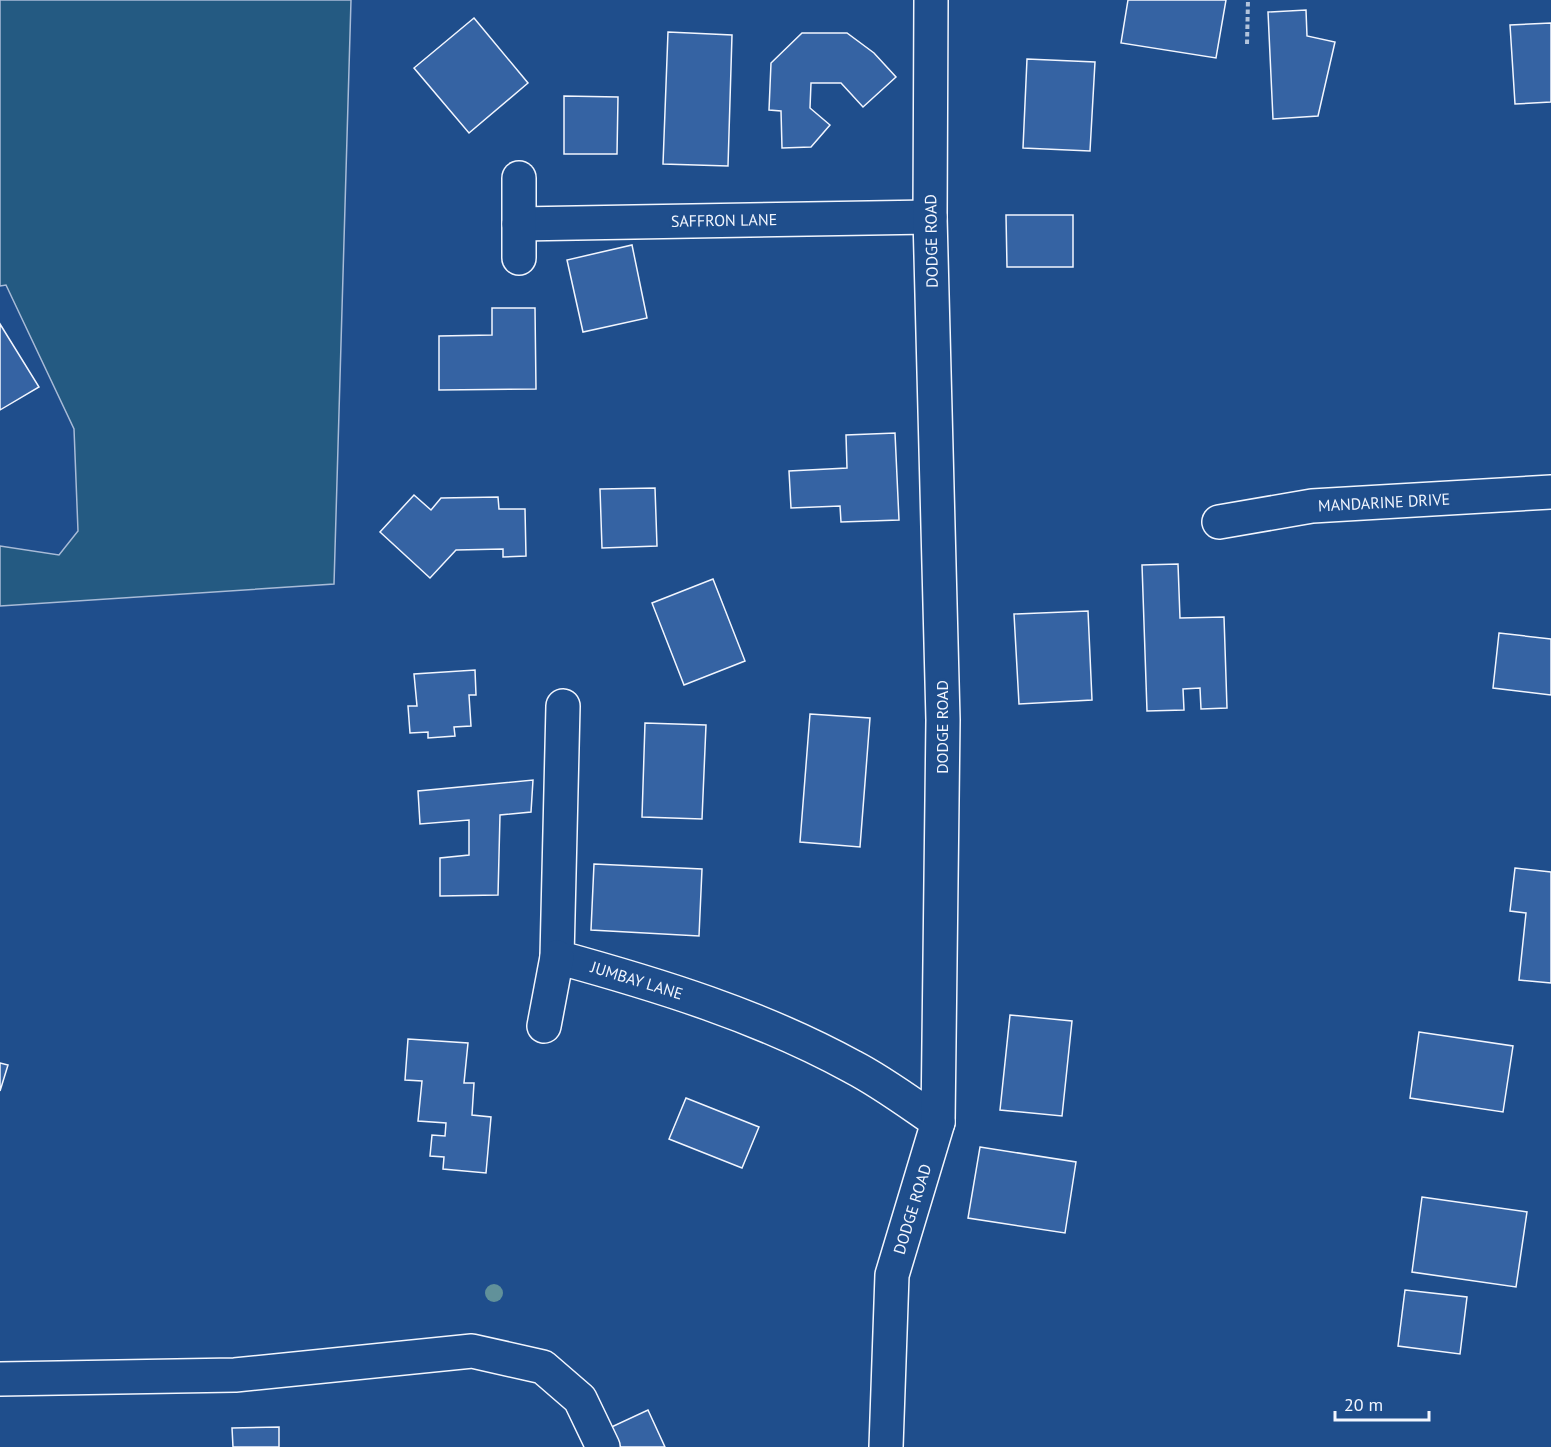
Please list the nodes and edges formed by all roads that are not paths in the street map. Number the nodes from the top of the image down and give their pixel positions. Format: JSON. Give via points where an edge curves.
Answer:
{"nodes":[{"id":1,"x":931,"y":0,"type":"edge"},
{"id":2,"x":519,"y":178,"type":"dead end"},
{"id":3,"x":930,"y":217,"type":"junction"},
{"id":4,"x":519,"y":224,"type":"junction"},
{"id":5,"x":519,"y":258,"type":"dead end"},
{"id":6,"x":1551,"y":492,"type":"edge"},
{"id":7,"x":1219,"y":522,"type":"dead end"},
{"id":8,"x":563,"y":706,"type":"dead end"},
{"id":9,"x":557,"y":957,"type":"junction"},
{"id":10,"x":544,"y":1026,"type":"dead end"},
{"id":11,"x":938,"y":1122,"type":"junction"},
{"id":12,"x":0,"y":1379,"type":"edge"},
{"id":13,"x":603,"y":1447,"type":"edge"},
{"id":14,"x":886,"y":1447,"type":"edge"}],
"edges":[{"from":1,"to":3,"type":"street","name":"DODGE ROAD"},
{"from":2,"to":4,"type":"street"},
{"from":3,"to":4,"type":"street","name":"SAFFRON LANE"},
{"from":3,"to":11,"type":"street","name":"DODGE ROAD","via":[[943,720]]},
{"from":4,"to":5,"type":"street"},
{"from":6,"to":7,"type":"street","name":"MANDARINE DRIVE","via":[[1312,506]]},
{"from":8,"to":9,"type":"street"},
{"from":9,"to":10,"type":"street"},
{"from":9,"to":11,"type":"street","name":"JUMBAY LANE","via":[[650,982],[747,1017],[854,1067]]},
{"from":11,"to":14,"type":"street","name":"DODGE ROAD","via":[[892,1275]]},
{"from":12,"to":13,"type":"street","via":[[235,1375],[472,1351],[543,1367],[580,1399]]}]}
